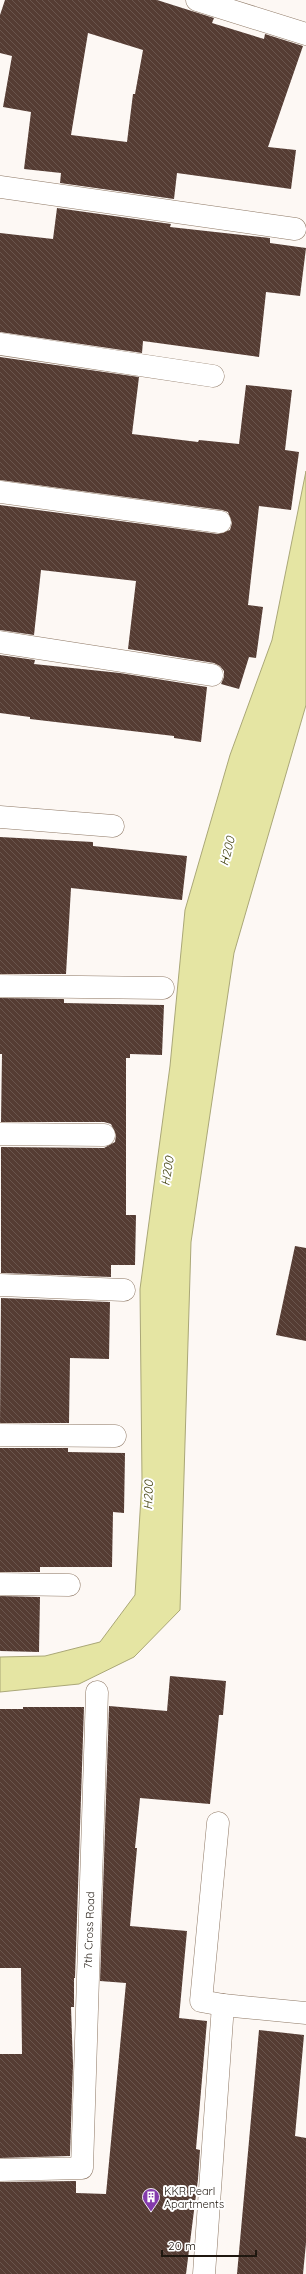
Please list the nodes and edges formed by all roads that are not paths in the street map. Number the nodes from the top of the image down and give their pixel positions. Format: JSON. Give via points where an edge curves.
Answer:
{"nodes":[{"id":1,"x":198,"y":0,"type":"edge"},
{"id":2,"x":306,"y":34,"type":"edge"},
{"id":3,"x":0,"y":187,"type":"edge"},
{"id":4,"x":295,"y":229,"type":"dead end"},
{"id":5,"x":0,"y":344,"type":"edge"},
{"id":6,"x":213,"y":376,"type":"dead end"},
{"id":7,"x":0,"y":492,"type":"edge"},
{"id":8,"x":220,"y":522,"type":"dead end"},
{"id":9,"x":0,"y":642,"type":"edge"},
{"id":10,"x":212,"y":675,"type":"dead end"},
{"id":11,"x":0,"y":816,"type":"edge"},
{"id":12,"x":113,"y":826,"type":"dead end"},
{"id":13,"x":0,"y":986,"type":"edge"},
{"id":14,"x":163,"y":988,"type":"dead end"},
{"id":15,"x":0,"y":1134,"type":"edge"},
{"id":16,"x":104,"y":1135,"type":"dead end"},
{"id":17,"x":0,"y":1285,"type":"edge"},
{"id":18,"x":124,"y":1290,"type":"dead end"},
{"id":19,"x":0,"y":1435,"type":"edge"},
{"id":20,"x":115,"y":1436,"type":"dead end"},
{"id":21,"x":0,"y":1584,"type":"edge"},
{"id":22,"x":69,"y":1585,"type":"dead end"},
{"id":23,"x":97,"y":1692,"type":"dead end"},
{"id":24,"x":218,"y":1823,"type":"dead end"},
{"id":25,"x":224,"y":2005,"type":"junction"},
{"id":26,"x":306,"y":2013,"type":"edge"},
{"id":27,"x":0,"y":2170,"type":"edge"},
{"id":28,"x":204,"y":2274,"type":"edge"}],
"edges":[{"from":1,"to":2,"type":"street"},
{"from":3,"to":4,"type":"street"},
{"from":5,"to":6,"type":"street"},
{"from":7,"to":8,"type":"street"},
{"from":9,"to":10,"type":"street"},
{"from":11,"to":12,"type":"street"},
{"from":13,"to":14,"type":"street"},
{"from":15,"to":16,"type":"street"},
{"from":17,"to":18,"type":"street"},
{"from":19,"to":20,"type":"street"},
{"from":21,"to":22,"type":"street"},
{"from":23,"to":27,"type":"street","name":"7th Cross Road","via":[[82,2168]]},
{"from":24,"to":25,"type":"street","via":[[202,2001]]},
{"from":25,"to":26,"type":"street"},
{"from":25,"to":28,"type":"street"}]}
